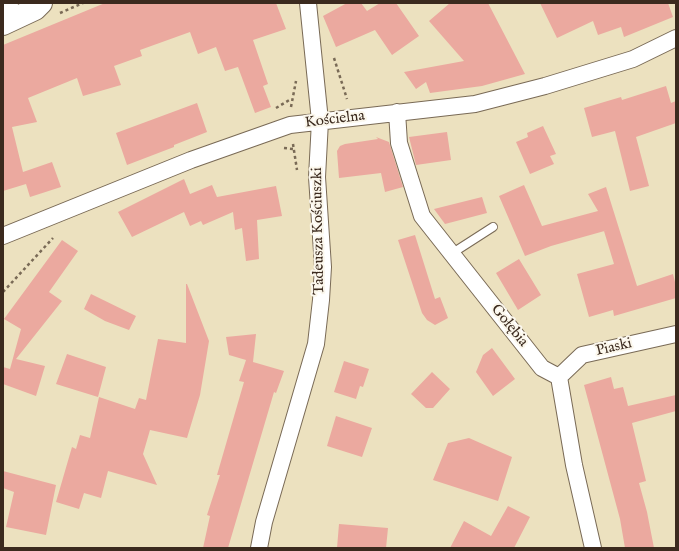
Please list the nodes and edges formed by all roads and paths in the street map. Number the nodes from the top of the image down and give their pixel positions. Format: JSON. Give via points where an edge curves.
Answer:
{"nodes":[{"id":1,"x":7,"y":3,"type":"edge"},
{"id":2,"x":41,"y":3,"type":"edge"},
{"id":3,"x":308,"y":3,"type":"edge"},
{"id":4,"x":3,"y":5,"type":"edge"},
{"id":5,"x":3,"y":24,"type":"edge"},
{"id":6,"x":676,"y":38,"type":"edge"},
{"id":7,"x":297,"y":77,"type":"dead end"},
{"id":8,"x":397,"y":112,"type":"junction"},
{"id":9,"x":320,"y":121,"type":"junction"},
{"id":10,"x":290,"y":125,"type":"junction"},
{"id":11,"x":298,"y":177,"type":"dead end"},
{"id":12,"x":493,"y":226,"type":"dead end"},
{"id":13,"x":3,"y":236,"type":"edge"},
{"id":14,"x":451,"y":254,"type":"junction"},
{"id":15,"x":676,"y":334,"type":"edge"},
{"id":16,"x":559,"y":377,"type":"junction"},
{"id":17,"x":259,"y":548,"type":"edge"},
{"id":18,"x":593,"y":548,"type":"edge"}],
"edges":[{"from":1,"to":4,"type":"street"},
{"from":2,"to":5,"type":"street","via":[[35,9]]},
{"from":3,"to":9,"type":"street","name":"Tadeusza Kościuszki"},
{"from":6,"to":8,"type":"street","name":"Kościelna","via":[[633,59],[545,86],[475,104]]},
{"from":7,"to":10,"type":"path","via":[[291,99]]},
{"from":8,"to":9,"type":"street","name":"Kościelna"},
{"from":8,"to":14,"type":"street","name":"Gołębia","via":[[399,143],[422,216]]},
{"from":9,"to":10,"type":"street","name":"Kościelna"},
{"from":9,"to":17,"type":"street","name":"Tadeusza Kościuszki","via":[[317,177],[323,267],[316,344],[264,522]]},
{"from":10,"to":11,"type":"path"},
{"from":10,"to":13,"type":"street","name":"Kościelna","via":[[191,160]]},
{"from":12,"to":14,"type":"lane"},
{"from":14,"to":16,"type":"street","name":"Gołębia","via":[[542,368]]},
{"from":15,"to":16,"type":"street","name":"Piaski","via":[[582,355]]},
{"from":16,"to":18,"type":"street","via":[[574,465]]}]}
